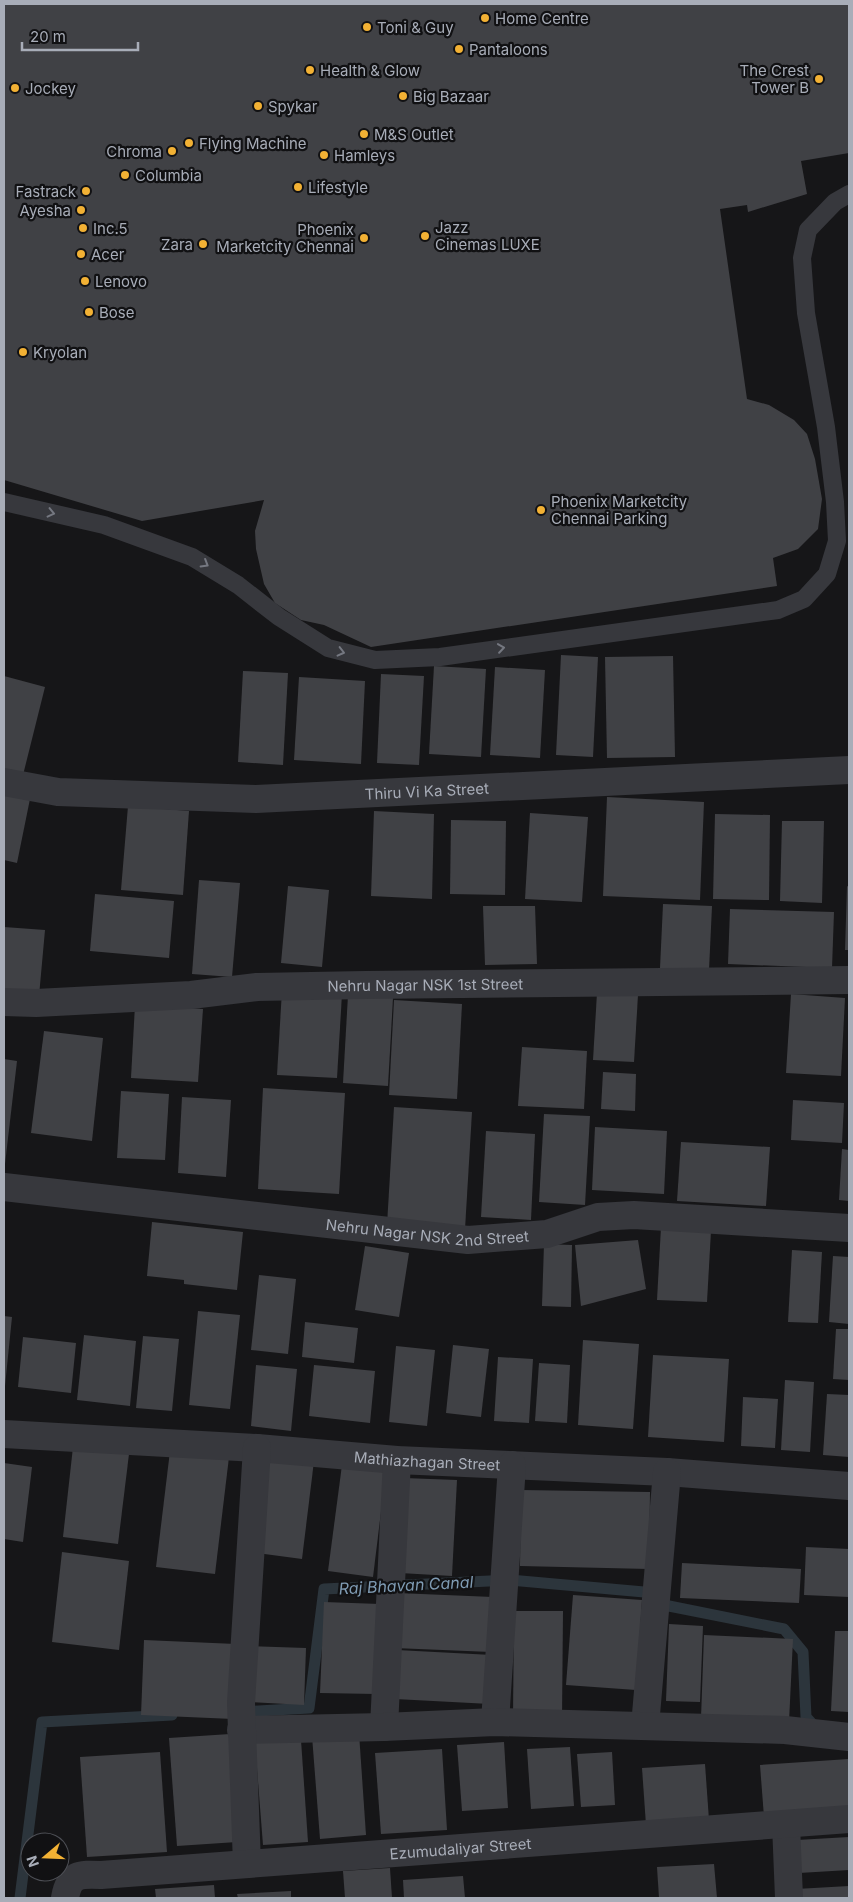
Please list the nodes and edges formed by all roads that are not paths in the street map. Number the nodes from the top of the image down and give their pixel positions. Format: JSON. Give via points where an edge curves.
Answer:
{"nodes":[{"id":1,"x":849,"y":194,"type":"edge"},
{"id":2,"x":4,"y":502,"type":"edge"},
{"id":3,"x":849,"y":770,"type":"edge"},
{"id":4,"x":4,"y":782,"type":"edge"},
{"id":5,"x":849,"y":980,"type":"edge"},
{"id":6,"x":4,"y":1002,"type":"edge"},
{"id":7,"x":4,"y":1187,"type":"edge"},
{"id":8,"x":849,"y":1228,"type":"edge"},
{"id":9,"x":4,"y":1434,"type":"edge"},
{"id":10,"x":257,"y":1448,"type":"junction"},
{"id":11,"x":397,"y":1460,"type":"junction"},
{"id":12,"x":512,"y":1465,"type":"junction"},
{"id":13,"x":666,"y":1472,"type":"junction"},
{"id":14,"x":849,"y":1486,"type":"edge"},
{"id":15,"x":495,"y":1722,"type":"junction"},
{"id":16,"x":645,"y":1726,"type":"junction"},
{"id":17,"x":384,"y":1727,"type":"junction"},
{"id":18,"x":242,"y":1730,"type":"junction"},
{"id":19,"x":849,"y":1737,"type":"edge"},
{"id":20,"x":849,"y":1819,"type":"edge"},
{"id":21,"x":786,"y":1824,"type":"junction"},
{"id":22,"x":248,"y":1864,"type":"junction"},
{"id":23,"x":69,"y":1888,"type":"edge"},
{"id":24,"x":789,"y":1898,"type":"edge"}],
"edges":[{"from":2,"to":1,"type":"lane","one_way":true,"via":[[104,525],[192,557],[328,648],[375,660],[440,657],[778,610],[804,599],[827,574],[837,541],[826,427],[806,313],[802,258],[808,230],[835,202]]},
{"from":3,"to":4,"type":"street","name":"Thiru Vi Ka Street","via":[[256,799],[58,792]]},
{"from":5,"to":6,"type":"street","name":"Nehru Nagar NSK 1st Street","via":[[365,985],[257,988],[191,995],[36,1003]]},
{"from":7,"to":8,"type":"street","name":"Nehru Nagar NSK 2nd Street","via":[[468,1240],[547,1234],[598,1217],[634,1215]]},
{"from":9,"to":10,"type":"street","name":"Mathiazhagan Street"},
{"from":10,"to":11,"type":"street","name":"Mathiazhagan Street"},
{"from":10,"to":18,"type":"street"},
{"from":11,"to":12,"type":"street","name":"Mathiazhagan Street"},
{"from":11,"to":17,"type":"street"},
{"from":12,"to":13,"type":"street","name":"Mathiazhagan Street"},
{"from":12,"to":15,"type":"street"},
{"from":13,"to":14,"type":"street","name":"Mathiazhagan Street"},
{"from":13,"to":16,"type":"street"},
{"from":15,"to":16,"type":"street"},
{"from":15,"to":17,"type":"street"},
{"from":16,"to":19,"type":"street","via":[[784,1730]]},
{"from":17,"to":18,"type":"street"},
{"from":18,"to":22,"type":"street"},
{"from":20,"to":21,"type":"street","name":"Ezumudaliyar Street"},
{"from":21,"to":22,"type":"street","name":"Ezumudaliyar Street"},
{"from":21,"to":24,"type":"street"},
{"from":22,"to":23,"type":"street","name":"Ezumudaliyar Street","via":[[86,1874]]}]}
